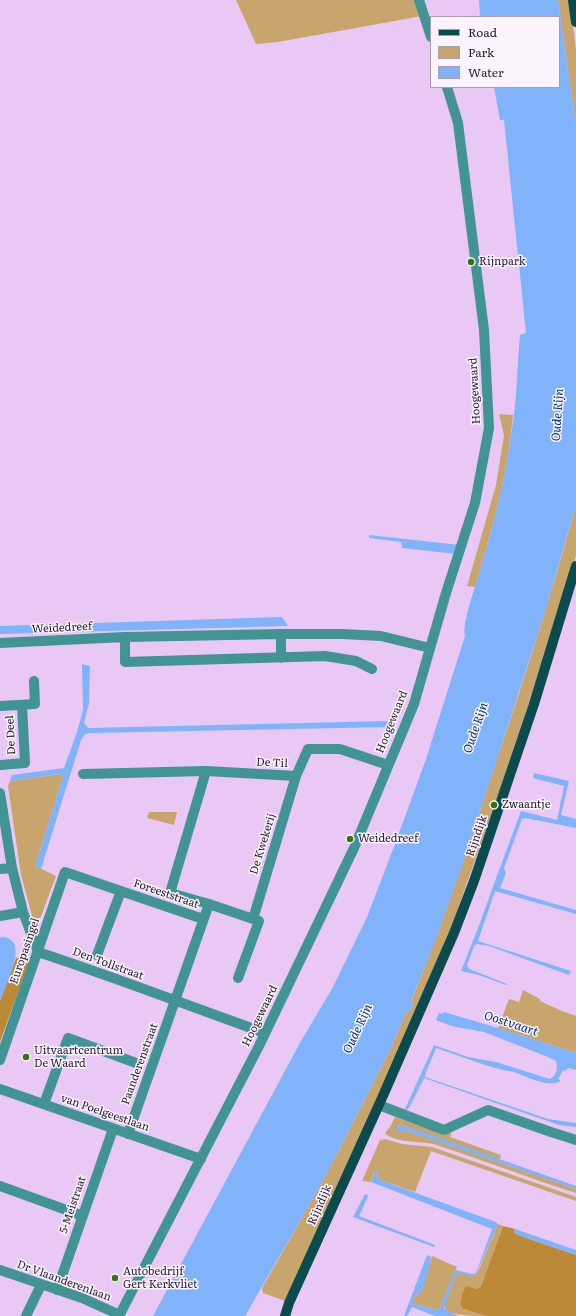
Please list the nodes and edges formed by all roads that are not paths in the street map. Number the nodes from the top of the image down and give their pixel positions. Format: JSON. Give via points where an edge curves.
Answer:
{"nodes":[{"id":1,"x":419,"y":0,"type":"edge"},
{"id":2,"x":573,"y":0,"type":"edge"},
{"id":3,"x":576,"y":22,"type":"edge"},
{"id":4,"x":430,"y":34,"type":"edge"},
{"id":5,"x":447,"y":88,"type":"edge"},
{"id":6,"x":576,"y":566,"type":"edge"},
{"id":7,"x":281,"y":634,"type":"junction"},
{"id":8,"x":125,"y":637,"type":"junction"},
{"id":9,"x":0,"y":643,"type":"edge"},
{"id":10,"x":430,"y":648,"type":"junction"},
{"id":11,"x":281,"y":658,"type":"junction"},
{"id":12,"x":372,"y":669,"type":"dead end"},
{"id":13,"x":34,"y":681,"type":"dead end"},
{"id":14,"x":22,"y":705,"type":"junction"},
{"id":15,"x":0,"y":706,"type":"edge"},
{"id":16,"x":0,"y":765,"type":"edge"},
{"id":17,"x":388,"y":765,"type":"junction"},
{"id":18,"x":206,"y":771,"type":"junction"},
{"id":19,"x":83,"y":774,"type":"dead end"},
{"id":20,"x":296,"y":776,"type":"junction"},
{"id":21,"x":0,"y":793,"type":"edge"},
{"id":22,"x":12,"y":868,"type":"junction"},
{"id":23,"x":0,"y":869,"type":"edge"},
{"id":24,"x":65,"y":872,"type":"joint"},
{"id":25,"x":121,"y":891,"type":"junction"},
{"id":26,"x":209,"y":904,"type":"junction"},
{"id":27,"x":23,"y":912,"type":"junction"},
{"id":28,"x":0,"y":916,"type":"edge"},
{"id":29,"x":204,"y":919,"type":"junction"},
{"id":30,"x":253,"y":919,"type":"junction"},
{"id":31,"x":38,"y":952,"type":"junction"},
{"id":32,"x":97,"y":955,"type":"dead end"},
{"id":33,"x":238,"y":978,"type":"dead end"},
{"id":34,"x":175,"y":1001,"type":"junction"},
{"id":35,"x":265,"y":1033,"type":"junction"},
{"id":36,"x":0,"y":1060,"type":"edge"},
{"id":37,"x":136,"y":1063,"type":"dead end"},
{"id":38,"x":0,"y":1089,"type":"edge"},
{"id":39,"x":44,"y":1104,"type":"junction"},
{"id":40,"x":378,"y":1105,"type":"junction"},
{"id":41,"x":113,"y":1129,"type":"junction"},
{"id":42,"x":128,"y":1134,"type":"junction"},
{"id":43,"x":576,"y":1140,"type":"edge"},
{"id":44,"x":201,"y":1160,"type":"junction"},
{"id":45,"x":0,"y":1186,"type":"edge"},
{"id":46,"x":82,"y":1216,"type":"junction"},
{"id":47,"x":0,"y":1270,"type":"edge"},
{"id":48,"x":41,"y":1285,"type":"junction"},
{"id":49,"x":57,"y":1290,"type":"junction"},
{"id":50,"x":26,"y":1316,"type":"edge"},
{"id":51,"x":120,"y":1316,"type":"edge"},
{"id":52,"x":285,"y":1316,"type":"edge"}],
"edges":[{"from":1,"to":4,"type":"street"},
{"from":2,"to":3,"type":"main road"},
{"from":5,"to":10,"type":"street","name":"Hoogewaard","via":[[458,123],[471,223],[484,330],[489,428],[475,503]]},
{"from":6,"to":40,"type":"main road","name":"Rijndijk","via":[[534,704],[474,881],[454,933]]},
{"from":7,"to":8,"type":"street","name":"Weidedreef"},
{"from":7,"to":10,"type":"street","name":"Weidedreef","via":[[381,636]]},
{"from":7,"to":11,"type":"street"},
{"from":8,"to":9,"type":"street","name":"Weidedreef"},
{"from":8,"to":11,"type":"street","via":[[125,662]]},
{"from":10,"to":17,"type":"street","name":"Hoogewaard","via":[[414,704]]},
{"from":11,"to":12,"type":"street","via":[[326,656],[356,661]]},
{"from":13,"to":14,"type":"street","name":"De Deel","via":[[35,704]]},
{"from":14,"to":15,"type":"street","name":"De Deel"},
{"from":14,"to":16,"type":"street","name":"De Deel","via":[[25,763]]},
{"from":17,"to":20,"type":"street","name":"De Til","via":[[340,749],[308,749]]},
{"from":17,"to":35,"type":"street","name":"Hoogewaard","via":[[354,848]]},
{"from":18,"to":19,"type":"street","name":"De Til"},
{"from":18,"to":20,"type":"street","name":"De Til"},
{"from":18,"to":26,"type":"street","via":[[170,893]]},
{"from":20,"to":30,"type":"street","name":"De Kwekerij"},
{"from":21,"to":22,"type":"street"},
{"from":22,"to":23,"type":"street"},
{"from":22,"to":27,"type":"street"},
{"from":24,"to":25,"type":"street","name":"Foreeststraat"},
{"from":24,"to":31,"type":"street","name":"Europasingel"},
{"from":25,"to":29,"type":"street","name":"Foreeststraat"},
{"from":25,"to":32,"type":"street","name":"Foreeststraat"},
{"from":26,"to":29,"type":"street","name":"Foreeststraat"},
{"from":26,"to":30,"type":"street","name":"Foreeststraat"},
{"from":27,"to":28,"type":"street"},
{"from":27,"to":31,"type":"street"},
{"from":29,"to":34,"type":"street","name":"Foreeststraat"},
{"from":30,"to":33,"type":"street","via":[[259,920]]},
{"from":31,"to":34,"type":"street","name":"Den Tollstraat"},
{"from":31,"to":36,"type":"street","name":"Europasingel"},
{"from":34,"to":35,"type":"street","name":"Den Tollstraat"},
{"from":34,"to":42,"type":"street","name":"Paanderenstraat"},
{"from":35,"to":44,"type":"street","name":"Hoogewaard"},
{"from":37,"to":39,"type":"street","via":[[68,1038]]},
{"from":38,"to":39,"type":"street","name":"van Poelgeestlaan"},
{"from":39,"to":41,"type":"street","name":"van Poelgeestlaan"},
{"from":40,"to":43,"type":"street","via":[[444,1130],[488,1110]]},
{"from":40,"to":52,"type":"main road","name":"Rijndijk"},
{"from":41,"to":42,"type":"street","name":"van Poelgeestlaan"},
{"from":41,"to":46,"type":"street","name":"5-Meistraat"},
{"from":42,"to":44,"type":"street","name":"van Poelgeestlaan"},
{"from":44,"to":51,"type":"street","name":"Hoogewaard"},
{"from":45,"to":46,"type":"street"},
{"from":46,"to":49,"type":"street","name":"5-Meistraat"},
{"from":47,"to":48,"type":"street","name":"Dr Vlaanderenlaan"},
{"from":48,"to":49,"type":"street","name":"Dr Vlaanderenlaan"},
{"from":48,"to":50,"type":"street"},
{"from":49,"to":51,"type":"street","name":"Dr Vlaanderenlaan","via":[[82,1298]]}]}
